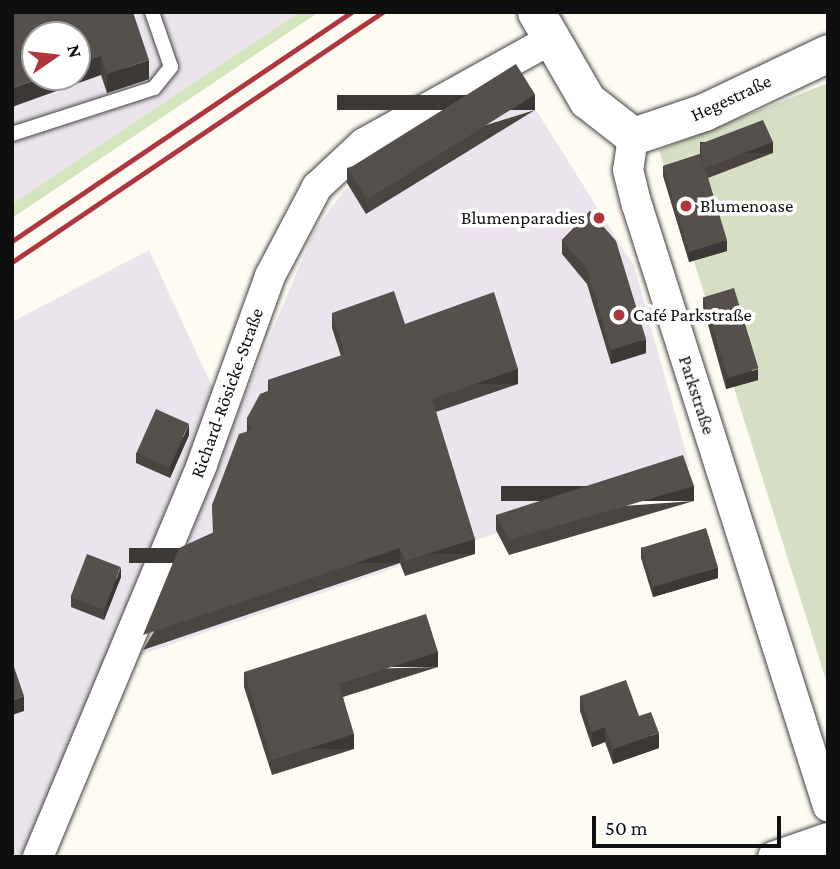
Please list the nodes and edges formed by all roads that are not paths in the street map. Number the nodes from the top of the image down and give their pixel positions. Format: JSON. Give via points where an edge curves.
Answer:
{"nodes":[{"id":1,"x":152,"y":12,"type":"edge"},
{"id":2,"x":542,"y":27,"type":"edge"},
{"id":3,"x":828,"y":54,"type":"edge"},
{"id":4,"x":12,"y":134,"type":"edge"},
{"id":5,"x":633,"y":136,"type":"junction"},
{"id":6,"x":828,"y":806,"type":"edge"},
{"id":7,"x":828,"y":838,"type":"edge"},
{"id":8,"x":38,"y":857,"type":"edge"},
{"id":9,"x":773,"y":857,"type":"edge"}],
"edges":[{"from":1,"to":4,"type":"lane","via":[[171,67],[154,89]]},
{"from":2,"to":5,"type":"street","via":[[587,100]]},
{"from":2,"to":8,"type":"street","name":"Richard-Rösicke-Straße","via":[[364,144],[317,187],[270,276],[202,464]]},
{"from":3,"to":5,"type":"street","name":"Hegestraße","via":[[704,112]]},
{"from":5,"to":6,"type":"street","name":"Parkstraße","via":[[628,170],[637,205]]},
{"from":7,"to":9,"type":"street"}]}
